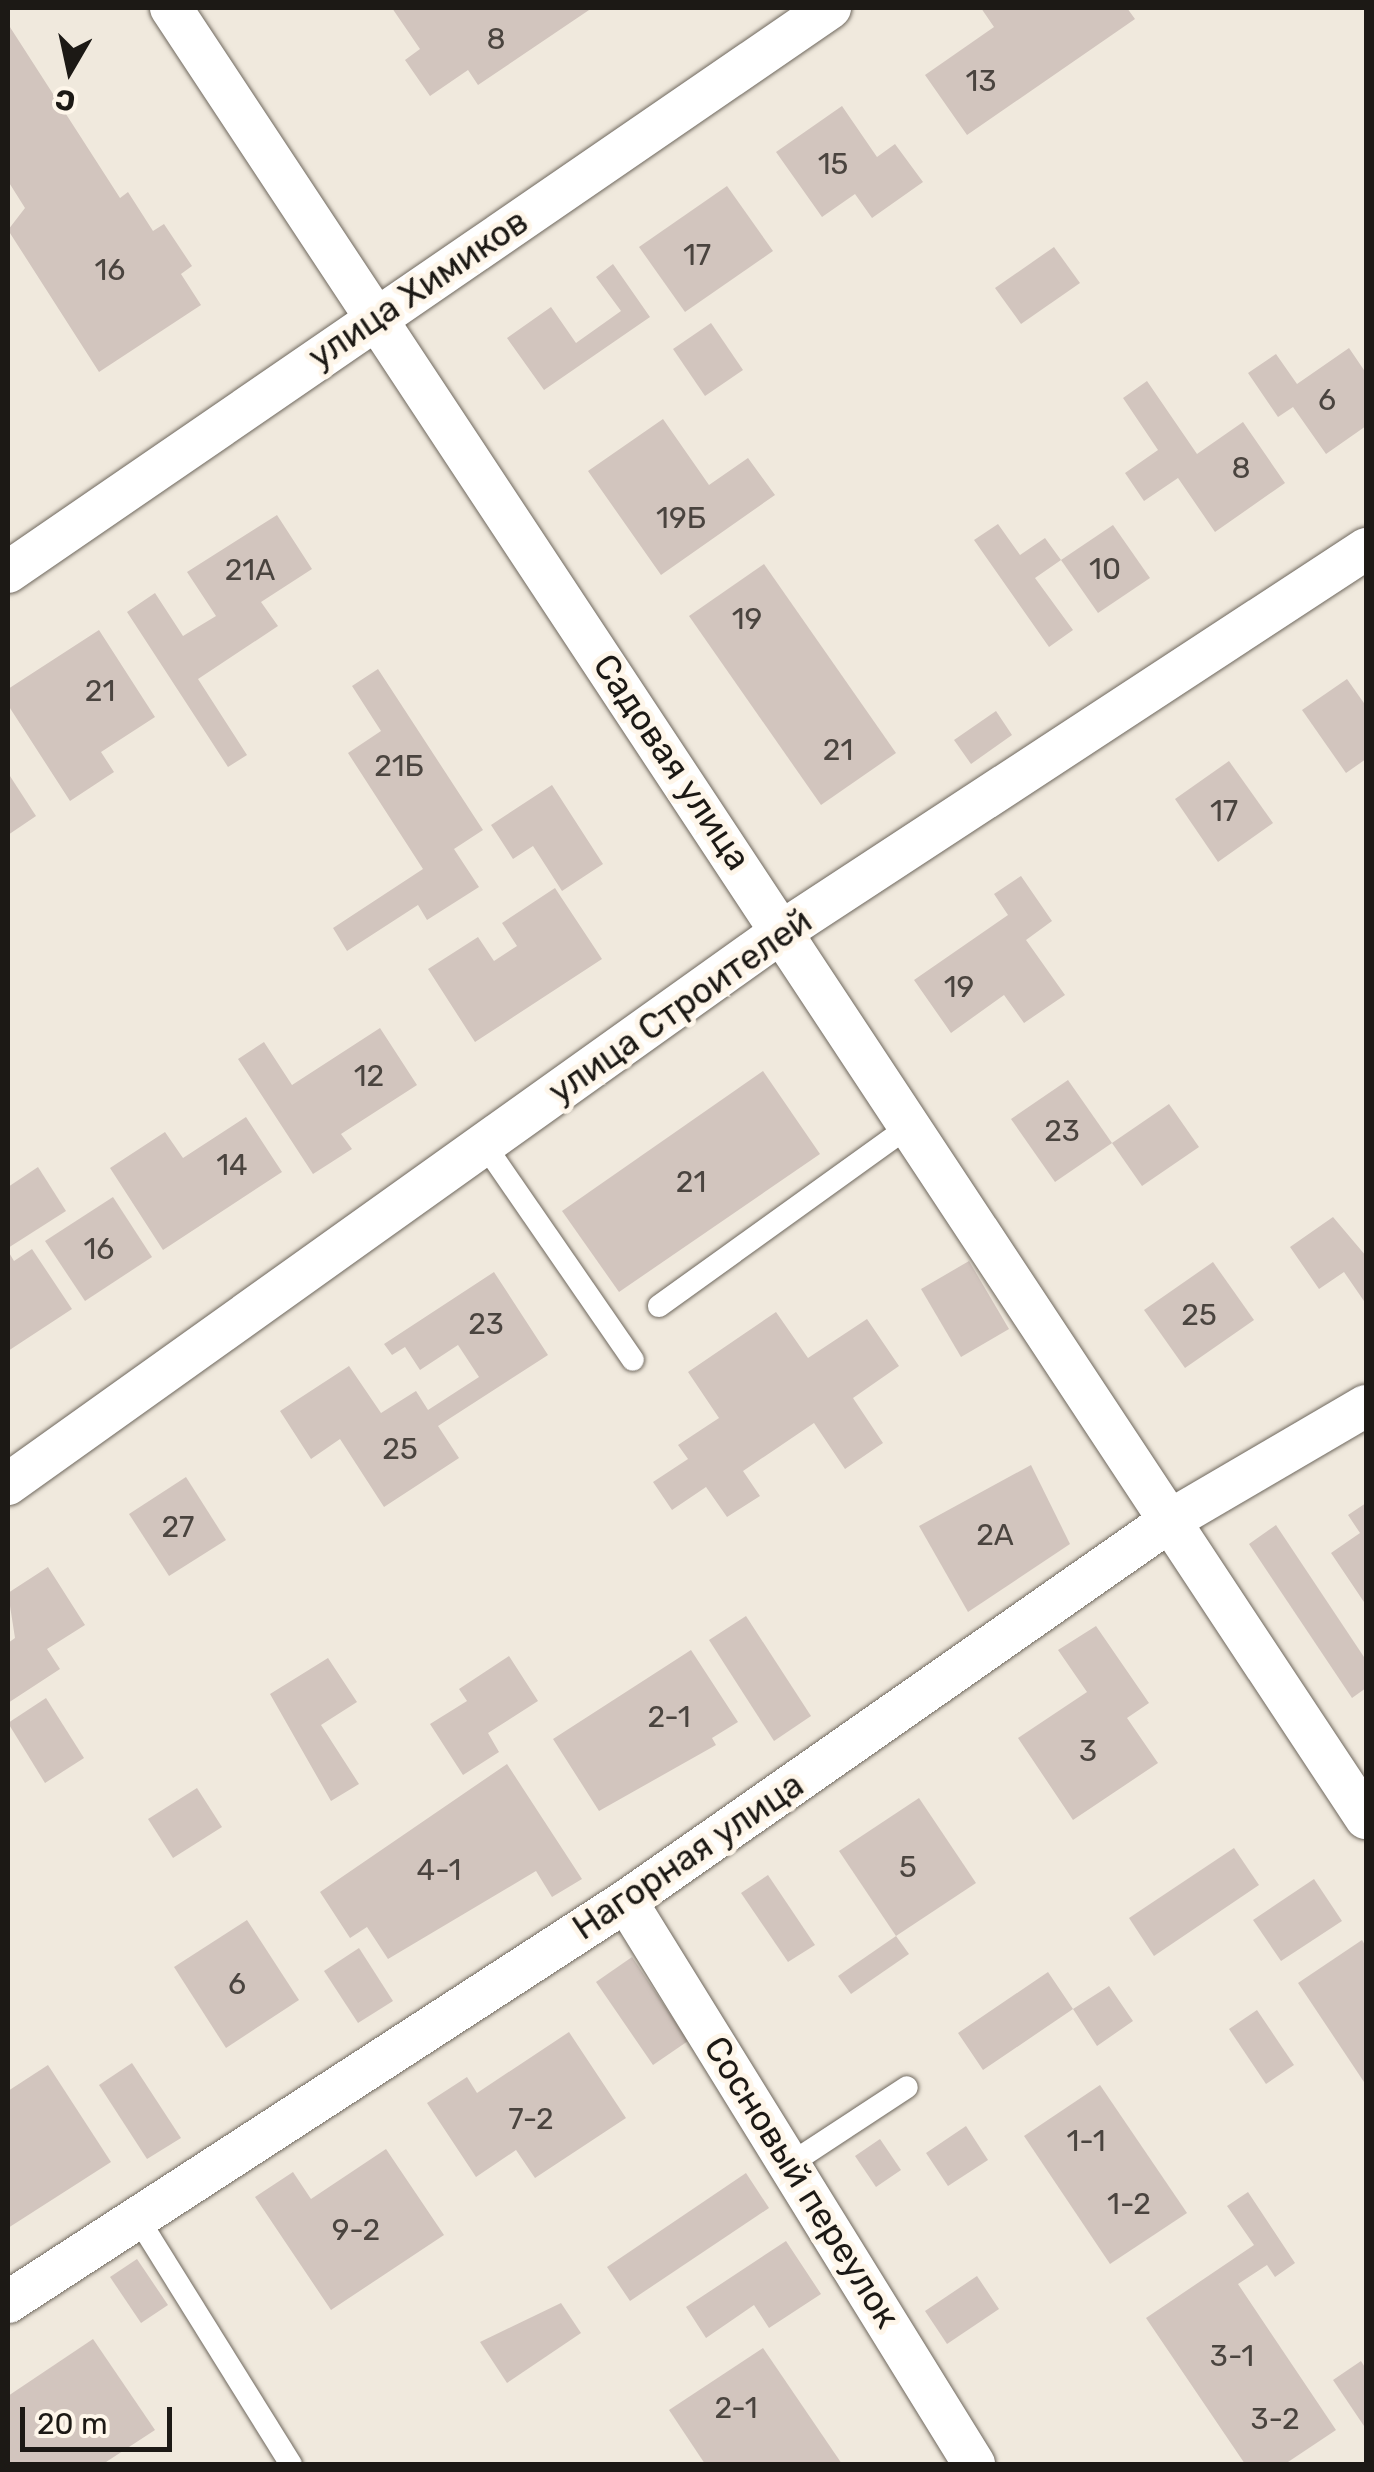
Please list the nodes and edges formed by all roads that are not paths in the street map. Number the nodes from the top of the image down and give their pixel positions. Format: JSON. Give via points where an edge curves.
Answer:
{"nodes":[{"id":1,"x":171,"y":8,"type":"edge"},
{"id":2,"x":830,"y":8,"type":"edge"},
{"id":3,"x":376,"y":317,"type":"junction"},
{"id":4,"x":1366,"y":548,"type":"edge"},
{"id":5,"x":8,"y":572,"type":"edge"},
{"id":6,"x":784,"y":930,"type":"junction"},
{"id":7,"x":912,"y":1124,"type":"junction"},
{"id":8,"x":484,"y":1144,"type":"junction"},
{"id":9,"x":659,"y":1306,"type":"dead end"},
{"id":10,"x":633,"y":1360,"type":"dead end"},
{"id":11,"x":1366,"y":1406,"type":"edge"},
{"id":12,"x":8,"y":1484,"type":"edge"},
{"id":13,"x":1174,"y":1518,"type":"junction"},
{"id":14,"x":1366,"y":1818,"type":"edge"},
{"id":15,"x":626,"y":1901,"type":"junction"},
{"id":16,"x":907,"y":2087,"type":"dead end"},
{"id":17,"x":794,"y":2162,"type":"junction"},
{"id":18,"x":138,"y":2217,"type":"junction"},
{"id":19,"x":8,"y":2302,"type":"edge"},
{"id":20,"x":291,"y":2464,"type":"edge"},
{"id":21,"x":974,"y":2464,"type":"edge"}],
"edges":[{"from":1,"to":3,"type":"street","name":"Садовая улица"},
{"from":2,"to":3,"type":"street","name":"улица Химиков"},
{"from":3,"to":5,"type":"street","name":"улица Химиков"},
{"from":3,"to":6,"type":"street","name":"Садовая улица"},
{"from":4,"to":6,"type":"street","name":"улица Строителей"},
{"from":6,"to":7,"type":"street","name":"Садовая улица"},
{"from":6,"to":8,"type":"street","name":"улица Строителей"},
{"from":7,"to":9,"type":"lane"},
{"from":7,"to":13,"type":"street","name":"Садовая улица"},
{"from":8,"to":10,"type":"lane"},
{"from":8,"to":12,"type":"street","name":"улица Строителей"},
{"from":11,"to":13,"type":"street","name":"Нагорная улица"},
{"from":13,"to":14,"type":"street","name":"Садовая улица"},
{"from":13,"to":15,"type":"street","name":"Нагорная улица"},
{"from":15,"to":17,"type":"street","name":"Сосновый переулок"},
{"from":15,"to":18,"type":"street","name":"Нагорная улица"},
{"from":16,"to":17,"type":"lane"},
{"from":17,"to":21,"type":"street","name":"Сосновый переулок"},
{"from":18,"to":19,"type":"street","name":"Нагорная улица"},
{"from":18,"to":20,"type":"lane"}]}
